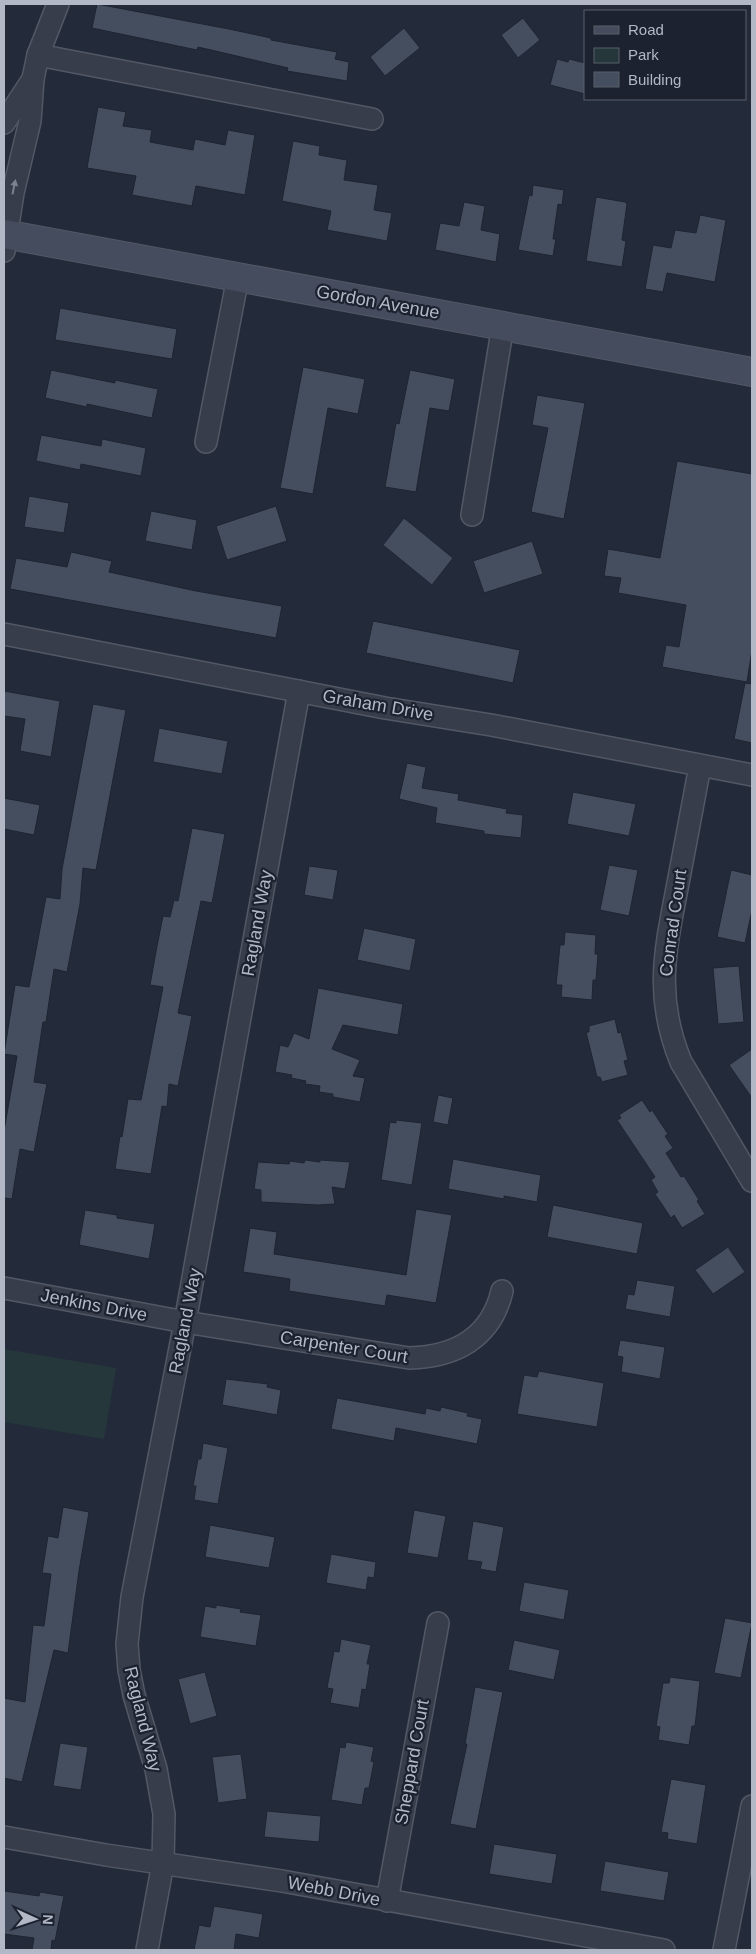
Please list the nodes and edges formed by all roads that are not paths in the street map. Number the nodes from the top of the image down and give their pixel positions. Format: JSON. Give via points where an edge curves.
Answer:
{"nodes":[{"id":1,"x":58,"y":4,"type":"edge"},
{"id":2,"x":38,"y":55,"type":"junction"},
{"id":3,"x":33,"y":79,"type":"junction"},
{"id":4,"x":372,"y":119,"type":"dead end"},
{"id":5,"x":4,"y":123,"type":"edge"},
{"id":6,"x":5,"y":240,"type":"edge"},
{"id":7,"x":238,"y":277,"type":"junction"},
{"id":8,"x":503,"y":325,"type":"junction"},
{"id":9,"x":752,"y":372,"type":"edge"},
{"id":10,"x":206,"y":442,"type":"dead end"},
{"id":11,"x":472,"y":515,"type":"dead end"},
{"id":12,"x":4,"y":634,"type":"edge"},
{"id":13,"x":299,"y":691,"type":"junction"},
{"id":14,"x":700,"y":766,"type":"junction"},
{"id":15,"x":752,"y":775,"type":"edge"},
{"id":16,"x":752,"y":1181,"type":"edge"},
{"id":17,"x":4,"y":1288,"type":"edge"},
{"id":18,"x":502,"y":1291,"type":"dead end"},
{"id":19,"x":185,"y":1322,"type":"junction"},
{"id":20,"x":438,"y":1623,"type":"dead end"},
{"id":21,"x":752,"y":1806,"type":"edge"},
{"id":22,"x":4,"y":1837,"type":"edge"},
{"id":23,"x":163,"y":1862,"type":"junction"},
{"id":24,"x":387,"y":1901,"type":"junction"},
{"id":25,"x":147,"y":1950,"type":"edge"},
{"id":26,"x":664,"y":1950,"type":"edge"},
{"id":27,"x":724,"y":1950,"type":"edge"}],
"edges":[{"from":1,"to":2,"type":"street"},
{"from":2,"to":3,"type":"street"},
{"from":2,"to":4,"type":"street"},
{"from":3,"to":5,"type":"street"},
{"from":6,"to":3,"type":"street","one_way":true,"via":[[30,121]]},
{"from":6,"to":7,"type":"main road","name":"Gordon Avenue"},
{"from":7,"to":8,"type":"main road","name":"Gordon Avenue"},
{"from":7,"to":10,"type":"street"},
{"from":8,"to":9,"type":"main road","name":"Gordon Avenue"},
{"from":8,"to":11,"type":"street"},
{"from":12,"to":13,"type":"street","name":"Graham Drive"},
{"from":13,"to":14,"type":"street","name":"Graham Drive"},
{"from":13,"to":19,"type":"street","name":"Ragland Way"},
{"from":14,"to":15,"type":"street","name":"Graham Drive"},
{"from":14,"to":16,"type":"street","name":"Conrad Court","via":[[667,942],[664,968],[666,1018],[681,1062]]},
{"from":17,"to":19,"type":"street","name":"Jenkins Drive"},
{"from":18,"to":19,"type":"street","name":"Carpenter Court","via":[[492,1317],[473,1340],[428,1358],[410,1358]]},
{"from":19,"to":23,"type":"street","name":"Ragland Way","via":[[132,1597],[128,1644],[134,1695],[161,1792],[165,1834]]},
{"from":20,"to":24,"type":"street","name":"Sheppard Court"},
{"from":21,"to":27,"type":"street"},
{"from":22,"to":23,"type":"street","name":"Webb Drive","via":[[106,1856]]},
{"from":23,"to":24,"type":"street","name":"Webb Drive"},
{"from":23,"to":25,"type":"street","name":"Ragland Way"},
{"from":24,"to":26,"type":"street","name":"Webb Drive"}]}
